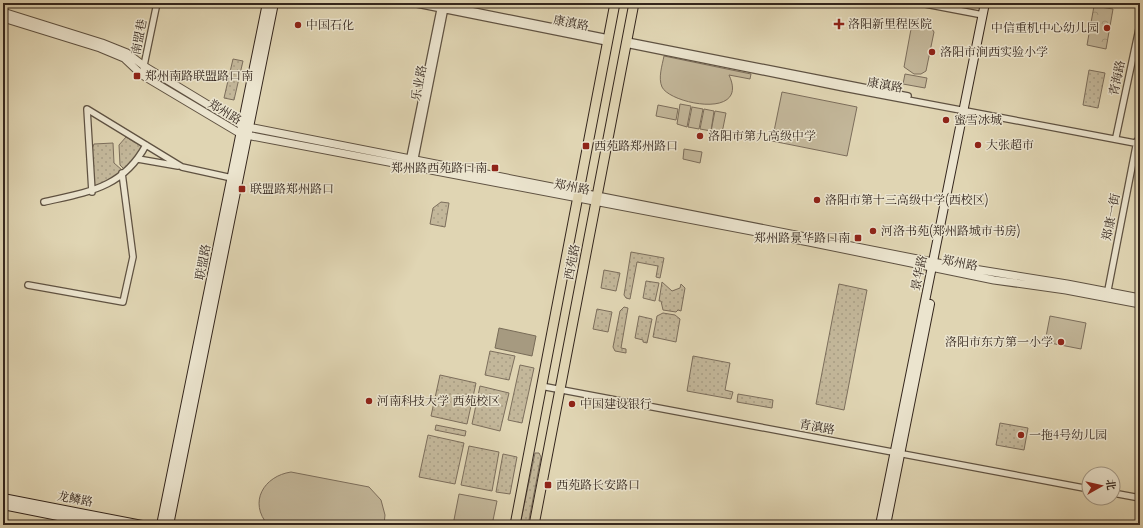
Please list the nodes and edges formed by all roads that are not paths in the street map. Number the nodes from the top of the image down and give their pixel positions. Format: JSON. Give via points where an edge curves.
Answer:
{"nodes":[{"id":1,"x":157,"y":3,"type":"edge"},
{"id":2,"x":267,"y":3,"type":"edge"},
{"id":3,"x":274,"y":3,"type":"edge"},
{"id":4,"x":412,"y":3,"type":"edge"},
{"id":5,"x":434,"y":3,"type":"edge"},
{"id":6,"x":615,"y":3,"type":"edge"},
{"id":7,"x":634,"y":3,"type":"edge"},
{"id":8,"x":920,"y":3,"type":"edge"},
{"id":9,"x":985,"y":3,"type":"edge"},
{"id":10,"x":990,"y":3,"type":"edge"},
{"id":11,"x":443,"y":6,"type":"edge"},
{"id":12,"x":3,"y":12,"type":"edge"},
{"id":13,"x":983,"y":15,"type":"junction"},
{"id":14,"x":3,"y":18,"type":"edge"},
{"id":15,"x":25,"y":22,"type":"junction"},
{"id":16,"x":1140,"y":24,"type":"edge"},
{"id":17,"x":608,"y":40,"type":"junction"},
{"id":18,"x":626,"y":42,"type":"junction"},
{"id":19,"x":144,"y":66,"type":"junction"},
{"id":20,"x":142,"y":75,"type":"junction"},
{"id":21,"x":967,"y":110,"type":"junction"},
{"id":22,"x":246,"y":126,"type":"junction"},
{"id":23,"x":244,"y":135,"type":"junction"},
{"id":24,"x":1116,"y":137,"type":"junction"},
{"id":25,"x":1138,"y":142,"type":"edge"},
{"id":26,"x":146,"y":145,"type":"junction"},
{"id":27,"x":138,"y":159,"type":"junction"},
{"id":28,"x":412,"y":164,"type":"junction"},
{"id":29,"x":182,"y":167,"type":"junction"},
{"id":30,"x":122,"y":173,"type":"junction"},
{"id":31,"x":232,"y":178,"type":"junction"},
{"id":32,"x":92,"y":192,"type":"junction"},
{"id":33,"x":580,"y":196,"type":"junction"},
{"id":34,"x":596,"y":199,"type":"junction"},
{"id":35,"x":44,"y":202,"type":"dead end"},
{"id":36,"x":936,"y":266,"type":"junction"},
{"id":37,"x":28,"y":285,"type":"dead end"},
{"id":38,"x":1107,"y":295,"type":"junction"},
{"id":39,"x":1140,"y":298,"type":"edge"},
{"id":40,"x":1140,"y":304,"type":"edge"},
{"id":41,"x":541,"y":386,"type":"junction"},
{"id":42,"x":559,"y":390,"type":"junction"},
{"id":43,"x":897,"y":452,"type":"junction"},
{"id":44,"x":1081,"y":487,"type":"edge"},
{"id":45,"x":1121,"y":494,"type":"edge"},
{"id":46,"x":3,"y":498,"type":"edge"},
{"id":47,"x":1140,"y":498,"type":"edge"},
{"id":48,"x":3,"y":505,"type":"edge"},
{"id":49,"x":103,"y":525,"type":"edge"},
{"id":50,"x":142,"y":525,"type":"edge"},
{"id":51,"x":162,"y":525,"type":"edge"},
{"id":52,"x":169,"y":525,"type":"edge"},
{"id":53,"x":515,"y":525,"type":"edge"},
{"id":54,"x":534,"y":525,"type":"edge"},
{"id":55,"x":880,"y":525,"type":"edge"},
{"id":56,"x":886,"y":525,"type":"edge"}],
"edges":[{"from":1,"to":19,"type":"street","name":"南盟巷"},
{"from":2,"to":22,"type":"main road","name":"联盟路"},
{"from":3,"to":22,"type":"main road","name":"联盟路"},
{"from":4,"to":11,"type":"street","name":"康滇路"},
{"from":5,"to":11,"type":"street","name":"康滇路"},
{"from":6,"to":17,"type":"main road","name":"西苑路"},
{"from":7,"to":18,"type":"main road","name":"西苑路"},
{"from":8,"to":13,"type":"street"},
{"from":9,"to":13,"type":"main road","name":"景华路"},
{"from":10,"to":21,"type":"main road","name":"景华路"},
{"from":11,"to":17,"type":"street","name":"康滇路"},
{"from":11,"to":28,"type":"street","name":"乐业路"},
{"from":12,"to":15,"type":"street"},
{"from":13,"to":21,"type":"main road","name":"景华路"},
{"from":14,"to":15,"type":"street"},
{"from":15,"to":19,"type":"street","name":"郑州路","via":[[109,45],[127,53]]},
{"from":15,"to":20,"type":"street","name":"郑州路","via":[[124,58]]},
{"from":16,"to":24,"type":"street","name":"青海路"},
{"from":17,"to":33,"type":"main road","name":"西苑路"},
{"from":18,"to":21,"type":"street","name":"康滇路","via":[[844,88]]},
{"from":18,"to":34,"type":"main road","name":"西苑路"},
{"from":19,"to":20,"type":"street","name":"南盟巷"},
{"from":19,"to":22,"type":"street","name":"郑州路"},
{"from":20,"to":23,"type":"street","name":"郑州路"},
{"from":21,"to":24,"type":"street","name":"康滇路"},
{"from":21,"to":25,"type":"street","name":"康滇路"},
{"from":21,"to":36,"type":"main road","name":"景华路"},
{"from":22,"to":23,"type":"main road","name":"联盟路"},
{"from":22,"to":28,"type":"street","name":"郑州路"},
{"from":23,"to":28,"type":"street","name":"郑州路"},
{"from":23,"to":31,"type":"main road","name":"联盟路"},
{"from":23,"to":52,"type":"main road","name":"联盟路"},
{"from":24,"to":25,"type":"street","name":"康滇路"},
{"from":25,"to":38,"type":"street","name":"郑康一街"},
{"from":26,"to":27,"type":"street"},
{"from":26,"to":29,"type":"street"},
{"from":26,"to":32,"type":"street","via":[[87,109]]},
{"from":27,"to":29,"type":"street"},
{"from":27,"to":30,"type":"street"},
{"from":28,"to":33,"type":"street","name":"郑州路"},
{"from":29,"to":31,"type":"street"},
{"from":30,"to":32,"type":"street","via":[[112,182]]},
{"from":30,"to":37,"type":"street","via":[[133,257],[123,302]]},
{"from":31,"to":51,"type":"main road","name":"联盟路"},
{"from":32,"to":35,"type":"street"},
{"from":33,"to":34,"type":"street","name":"郑州路"},
{"from":33,"to":41,"type":"main road","name":"西苑路"},
{"from":34,"to":36,"type":"street","name":"郑州路"},
{"from":34,"to":42,"type":"main road","name":"西苑路"},
{"from":36,"to":38,"type":"street","name":"郑州路","via":[[994,280]]},
{"from":36,"to":43,"type":"main road","name":"景华路"},
{"from":38,"to":39,"type":"street","name":"郑州路"},
{"from":38,"to":40,"type":"street","name":"郑州路"},
{"from":41,"to":42,"type":"street","name":"青滇路"},
{"from":41,"to":53,"type":"main road","name":"西苑路"},
{"from":42,"to":43,"type":"street","name":"青滇路"},
{"from":42,"to":54,"type":"main road","name":"西苑路"},
{"from":43,"to":44,"type":"street","name":"青滇路"},
{"from":43,"to":55,"type":"main road","name":"景华路"},
{"from":43,"to":56,"type":"main road","name":"景华路"},
{"from":45,"to":47,"type":"street"},
{"from":46,"to":50,"type":"main road","name":"龙鳞路"},
{"from":48,"to":49,"type":"main road","name":"龙鳞路"}]}
